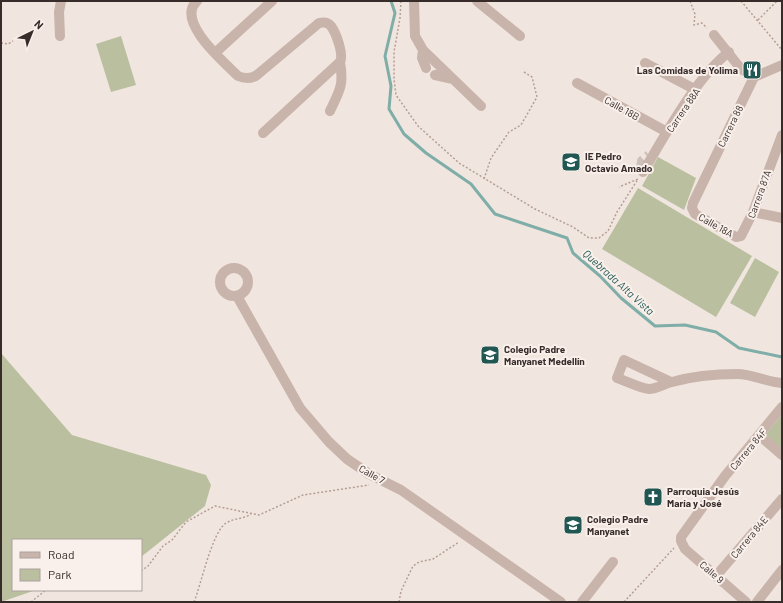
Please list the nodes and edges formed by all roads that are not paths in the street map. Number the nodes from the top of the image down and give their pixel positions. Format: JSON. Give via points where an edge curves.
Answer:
{"nodes":[{"id":1,"x":61,"y":1,"type":"edge"},
{"id":2,"x":197,"y":1,"type":"edge"},
{"id":3,"x":272,"y":1,"type":"edge"},
{"id":4,"x":414,"y":1,"type":"edge"},
{"id":5,"x":477,"y":1,"type":"edge"},
{"id":6,"x":714,"y":35,"type":"road end"},
{"id":7,"x":60,"y":36,"type":"dead end"},
{"id":8,"x":520,"y":36,"type":"dead end"},
{"id":9,"x":423,"y":50,"type":"junction"},
{"id":10,"x":729,"y":52,"type":"junction"},
{"id":11,"x":215,"y":53,"type":"junction"},
{"id":12,"x":340,"y":62,"type":"junction"},
{"id":13,"x":645,"y":63,"type":"dead end"},
{"id":14,"x":426,"y":68,"type":"dead end"},
{"id":15,"x":780,"y":69,"type":"edge"},
{"id":16,"x":434,"y":75,"type":"dead end"},
{"id":17,"x":754,"y":77,"type":"junction"},
{"id":18,"x":453,"y":79,"type":"junction"},
{"id":19,"x":577,"y":83,"type":"dead end"},
{"id":20,"x":696,"y":90,"type":"junction"},
{"id":21,"x":481,"y":106,"type":"dead end"},
{"id":22,"x":330,"y":111,"type":"dead end"},
{"id":23,"x":667,"y":132,"type":"junction"},
{"id":24,"x":263,"y":133,"type":"dead end"},
{"id":25,"x":782,"y":135,"type":"edge"},
{"id":26,"x":642,"y":170,"type":"dead end"},
{"id":27,"x":693,"y":203,"type":"joint"},
{"id":28,"x":753,"y":212,"type":"junction"},
{"id":29,"x":782,"y":218,"type":"edge"},
{"id":30,"x":745,"y":231,"type":"joint"},
{"id":31,"x":237,"y":296,"type":"dead end"},
{"id":32,"x":671,"y":382,"type":"junction"},
{"id":33,"x":782,"y":383,"type":"edge"},
{"id":34,"x":782,"y":408,"type":"edge"},
{"id":35,"x":759,"y":435,"type":"junction"},
{"id":36,"x":782,"y":455,"type":"edge"},
{"id":37,"x":782,"y":499,"type":"edge"},
{"id":38,"x":681,"y":541,"type":"joint"},
{"id":39,"x":613,"y":562,"type":"dead end"},
{"id":40,"x":782,"y":570,"type":"edge"},
{"id":41,"x":716,"y":576,"type":"junction"},
{"id":42,"x":560,"y":602,"type":"edge"},
{"id":43,"x":582,"y":602,"type":"edge"},
{"id":44,"x":746,"y":602,"type":"edge"},
{"id":45,"x":757,"y":602,"type":"edge"}],
"edges":[{"from":1,"to":7,"type":"street"},
{"from":2,"to":11,"type":"street","via":[[191,11],[192,21]]},
{"from":3,"to":11,"type":"street"},
{"from":4,"to":9,"type":"street","via":[[415,36]]},
{"from":5,"to":8,"type":"street"},
{"from":6,"to":10,"type":"street"},
{"from":9,"to":14,"type":"street","via":[[422,58]]},
{"from":9,"to":18,"type":"street"},
{"from":10,"to":17,"type":"street","via":[[741,69]]},
{"from":10,"to":20,"type":"street","name":"Carrera 88A","via":[[715,64]]},
{"from":11,"to":12,"type":"street","via":[[238,76],[250,78],[257,75],[316,25],[322,23],[331,26],[342,54]]},
{"from":12,"to":22,"type":"street","via":[[342,88]]},
{"from":12,"to":24,"type":"street"},
{"from":13,"to":20,"type":"street"},
{"from":15,"to":17,"type":"street"},
{"from":16,"to":18,"type":"street"},
{"from":17,"to":27,"type":"street","name":"Carrera 88"},
{"from":18,"to":21,"type":"street"},
{"from":19,"to":23,"type":"street","name":"Calle 18B"},
{"from":20,"to":23,"type":"street","name":"Carrera 88A"},
{"from":23,"to":26,"type":"street","name":"Carrera 88A"},
{"from":25,"to":28,"type":"street","name":"Carrera 87A"},
{"from":27,"to":30,"type":"street","name":"Calle 18A","via":[[695,214],[736,237]]},
{"from":28,"to":29,"type":"street"},
{"from":28,"to":30,"type":"street","name":"Carrera 87A"},
{"from":31,"to":42,"type":"street","name":"Calle 7","via":[[300,408],[329,442],[347,459],[390,484]]},
{"from":32,"to":32,"type":"street","via":[[624,360],[617,378],[647,389]]},
{"from":32,"to":33,"type":"street","via":[[699,376],[739,374]]},
{"from":34,"to":35,"type":"street","name":"Carrera 84F"},
{"from":35,"to":36,"type":"street"},
{"from":35,"to":38,"type":"street","name":"Carrera 84F","via":[[682,533]]},
{"from":37,"to":41,"type":"street","name":"Carrera 84E"},
{"from":38,"to":41,"type":"street","name":"Calle 9","via":[[685,549]]},
{"from":39,"to":43,"type":"street"},
{"from":40,"to":45,"type":"street"},
{"from":41,"to":44,"type":"street","name":"Calle 9"}]}
